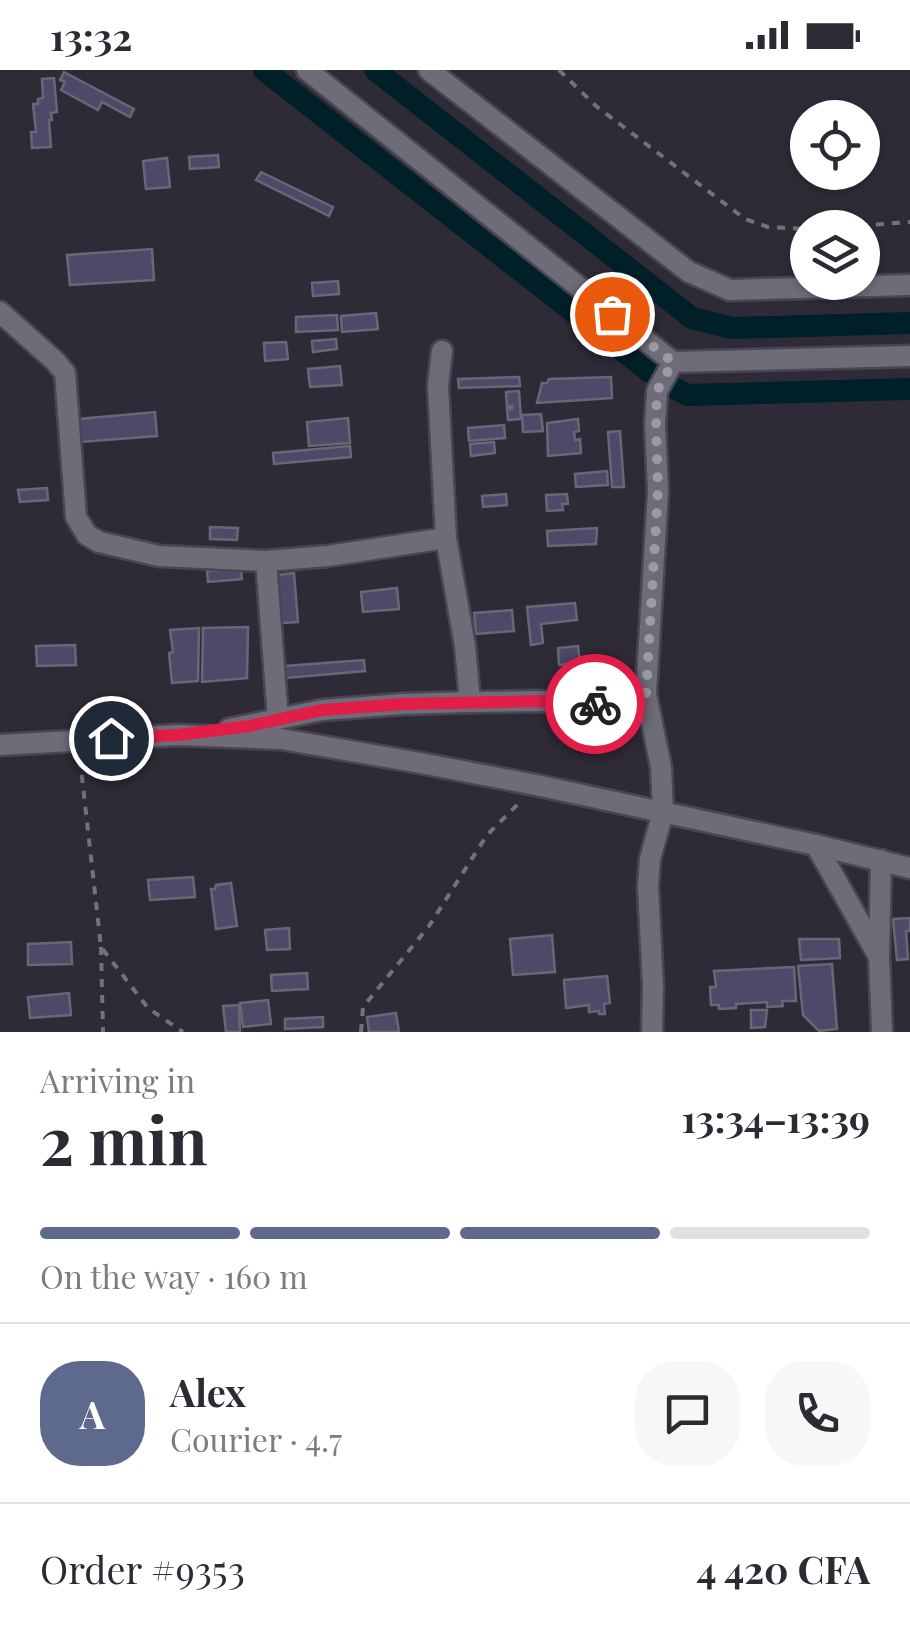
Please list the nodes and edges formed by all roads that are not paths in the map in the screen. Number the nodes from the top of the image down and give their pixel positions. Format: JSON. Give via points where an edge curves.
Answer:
{"nodes":[{"id":1,"x":306,"y":70,"type":"edge"},
{"id":2,"x":429,"y":70,"type":"edge"},
{"id":3,"x":910,"y":285,"type":"edge"},
{"id":4,"x":0,"y":312,"type":"edge"},
{"id":5,"x":442,"y":351,"type":"dead end"},
{"id":6,"x":910,"y":356,"type":"edge"},
{"id":7,"x":673,"y":362,"type":"junction"},
{"id":8,"x":446,"y":538,"type":"junction"},
{"id":9,"x":266,"y":562,"type":"junction"},
{"id":10,"x":646,"y":694,"type":"junction"},
{"id":11,"x":470,"y":702,"type":"junction"},
{"id":12,"x":278,"y":719,"type":"junction"},
{"id":13,"x":178,"y":735,"type":"junction"},
{"id":14,"x":0,"y":745,"type":"edge"},
{"id":15,"x":663,"y":812,"type":"junction"},
{"id":16,"x":816,"y":845,"type":"junction"},
{"id":17,"x":880,"y":860,"type":"junction"},
{"id":18,"x":910,"y":868,"type":"edge"},
{"id":19,"x":879,"y":956,"type":"junction"},
{"id":20,"x":652,"y":1032,"type":"edge"},
{"id":21,"x":882,"y":1032,"type":"edge"}],
"edges":[{"from":1,"to":7,"type":"street"},
{"from":2,"to":3,"type":"street","via":[[690,272],[730,290]]},
{"from":4,"to":9,"type":"street","via":[[66,373],[76,516],[87,536],[160,556]]},
{"from":5,"to":8,"type":"street"},
{"from":6,"to":7,"type":"street"},
{"from":7,"to":10,"type":"street","via":[[657,391]]},
{"from":8,"to":9,"type":"street"},
{"from":8,"to":11,"type":"street"},
{"from":9,"to":12,"type":"street"},
{"from":10,"to":11,"type":"street","via":[[606,704]]},
{"from":10,"to":15,"type":"street"},
{"from":11,"to":12,"type":"street","via":[[322,710]]},
{"from":12,"to":13,"type":"street"},
{"from":13,"to":14,"type":"street"},
{"from":13,"to":15,"type":"street","via":[[281,739]]},
{"from":15,"to":16,"type":"street"},
{"from":15,"to":20,"type":"street","via":[[648,886]]},
{"from":16,"to":17,"type":"street"},
{"from":16,"to":19,"type":"street"},
{"from":17,"to":18,"type":"street"},
{"from":17,"to":19,"type":"street"},
{"from":19,"to":21,"type":"street"}]}
